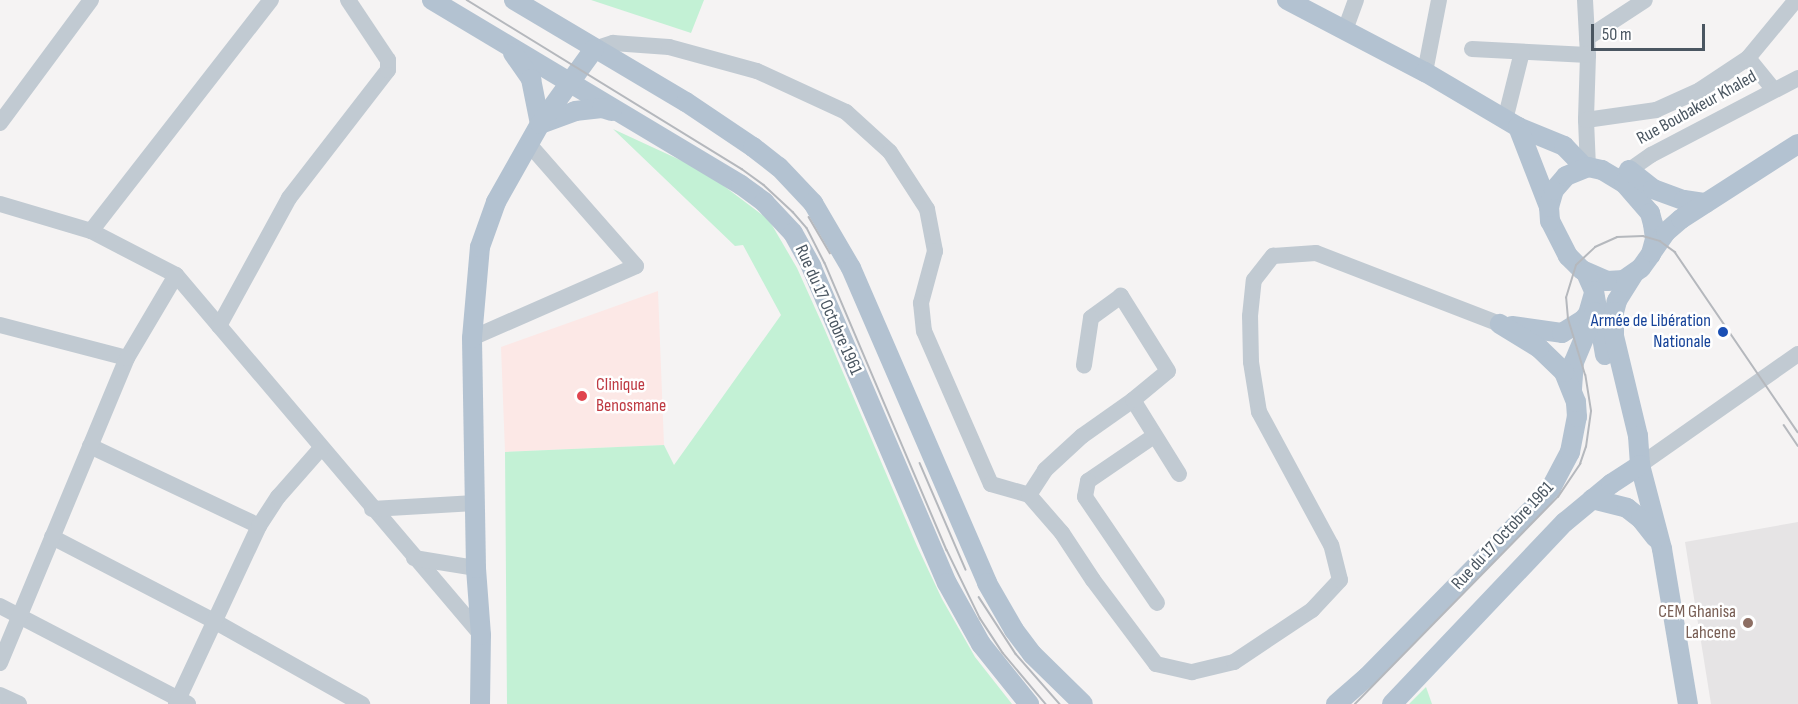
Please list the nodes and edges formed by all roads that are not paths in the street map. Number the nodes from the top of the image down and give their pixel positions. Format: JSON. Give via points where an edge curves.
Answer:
{"nodes":[{"id":1,"x":271,"y":0,"type":"edge"},
{"id":2,"x":348,"y":0,"type":"edge"},
{"id":3,"x":432,"y":0,"type":"edge"},
{"id":4,"x":514,"y":0,"type":"edge"},
{"id":5,"x":1287,"y":0,"type":"edge"},
{"id":6,"x":1356,"y":0,"type":"edge"},
{"id":7,"x":1439,"y":0,"type":"edge"},
{"id":8,"x":1585,"y":0,"type":"edge"},
{"id":9,"x":1645,"y":0,"type":"edge"},
{"id":10,"x":1796,"y":0,"type":"edge"},
{"id":11,"x":87,"y":1,"type":"edge"},
{"id":12,"x":1345,"y":30,"type":"junction"},
{"id":13,"x":1587,"y":38,"type":"junction"},
{"id":14,"x":509,"y":47,"type":"junction"},
{"id":15,"x":594,"y":49,"type":"junction"},
{"id":16,"x":1472,"y":49,"type":"dead end"},
{"id":17,"x":1522,"y":52,"type":"junction"},
{"id":18,"x":1588,"y":55,"type":"junction"},
{"id":19,"x":1748,"y":58,"type":"junction"},
{"id":20,"x":1425,"y":72,"type":"junction"},
{"id":21,"x":1798,"y":78,"type":"edge"},
{"id":22,"x":568,"y":81,"type":"junction"},
{"id":23,"x":1773,"y":89,"type":"junction"},
{"id":24,"x":619,"y":112,"type":"junction"},
{"id":25,"x":1586,"y":120,"type":"junction"},
{"id":26,"x":0,"y":123,"type":"edge"},
{"id":27,"x":540,"y":124,"type":"junction"},
{"id":28,"x":1512,"y":124,"type":"junction"},
{"id":29,"x":529,"y":144,"type":"junction"},
{"id":30,"x":1798,"y":144,"type":"edge"},
{"id":31,"x":1586,"y":167,"type":"junction"},
{"id":32,"x":1623,"y":174,"type":"junction"},
{"id":33,"x":1640,"y":199,"type":"junction"},
{"id":34,"x":1706,"y":203,"type":"junction"},
{"id":35,"x":1549,"y":207,"type":"junction"},
{"id":36,"x":1,"y":208,"type":"edge"},
{"id":37,"x":91,"y":231,"type":"junction"},
{"id":38,"x":1651,"y":254,"type":"junction"},
{"id":39,"x":1586,"y":273,"type":"junction"},
{"id":40,"x":176,"y":275,"type":"junction"},
{"id":41,"x":1633,"y":275,"type":"junction"},
{"id":42,"x":1595,"y":300,"type":"junction"},
{"id":43,"x":1500,"y":324,"type":"junction"},
{"id":44,"x":0,"y":325,"type":"edge"},
{"id":45,"x":219,"y":326,"type":"junction"},
{"id":46,"x":472,"y":338,"type":"junction"},
{"id":47,"x":1798,"y":354,"type":"edge"},
{"id":48,"x":127,"y":358,"type":"junction"},
{"id":49,"x":1084,"y":365,"type":"dead end"},
{"id":50,"x":1572,"y":389,"type":"junction"},
{"id":51,"x":1133,"y":400,"type":"junction"},
{"id":52,"x":1154,"y":436,"type":"junction"},
{"id":53,"x":90,"y":446,"type":"junction"},
{"id":54,"x":321,"y":448,"type":"junction"},
{"id":55,"x":1640,"y":465,"type":"junction"},
{"id":56,"x":1179,"y":474,"type":"dead end"},
{"id":57,"x":1029,"y":495,"type":"junction"},
{"id":58,"x":1592,"y":499,"type":"junction"},
{"id":59,"x":475,"y":503,"type":"junction"},
{"id":60,"x":372,"y":509,"type":"junction"},
{"id":61,"x":259,"y":526,"type":"junction"},
{"id":62,"x":52,"y":537,"type":"junction"},
{"id":63,"x":1662,"y":549,"type":"junction"},
{"id":64,"x":414,"y":558,"type":"junction"},
{"id":65,"x":476,"y":568,"type":"junction"},
{"id":66,"x":1157,"y":603,"type":"dead end"},
{"id":67,"x":0,"y":606,"type":"edge"},
{"id":68,"x":20,"y":616,"type":"junction"},
{"id":69,"x":214,"y":621,"type":"junction"},
{"id":70,"x":481,"y":635,"type":"junction"},
{"id":71,"x":0,"y":663,"type":"edge"},
{"id":72,"x":0,"y":695,"type":"edge"},
{"id":73,"x":181,"y":702,"type":"edge"},
{"id":74,"x":19,"y":704,"type":"edge"},
{"id":75,"x":362,"y":704,"type":"edge"},
{"id":76,"x":480,"y":704,"type":"edge"},
{"id":77,"x":1029,"y":704,"type":"edge"},
{"id":78,"x":1083,"y":704,"type":"edge"},
{"id":79,"x":1336,"y":704,"type":"edge"},
{"id":80,"x":1392,"y":704,"type":"edge"},
{"id":81,"x":1688,"y":704,"type":"edge"}],
"edges":[{"from":1,"to":37,"type":"street"},
{"from":2,"to":45,"type":"street","via":[[388,60],[388,70],[289,198]]},
{"from":3,"to":14,"type":"main road","name":"Rue du 17 Octobre 1961"},
{"from":4,"to":15,"type":"main road","name":"Rue du 17 Octobre 1961"},
{"from":5,"to":12,"type":"main road"},
{"from":6,"to":12,"type":"street"},
{"from":7,"to":20,"type":"street"},
{"from":8,"to":13,"type":"street"},
{"from":9,"to":13,"type":"street"},
{"from":10,"to":19,"type":"street"},
{"from":11,"to":26,"type":"street"},
{"from":12,"to":20,"type":"main road"},
{"from":13,"to":18,"type":"street"},
{"from":14,"to":22,"type":"main road","name":"Rue du 17 Octobre 1961"},
{"from":14,"to":27,"type":"main road","via":[[531,79]]},
{"from":15,"to":22,"type":"main road"},
{"from":15,"to":57,"type":"street","via":[[613,43],[669,47],[757,70],[846,112],[890,152],[927,209],[935,251],[921,303],[924,331],[991,484]]},
{"from":15,"to":78,"type":"main road","name":"Rue du 17 Octobre 1961","via":[[686,102],[753,147],[779,166],[813,203],[851,268],[987,583],[1032,654]]},
{"from":16,"to":17,"type":"street"},
{"from":17,"to":18,"type":"street"},
{"from":17,"to":28,"type":"street"},
{"from":18,"to":25,"type":"street"},
{"from":19,"to":23,"type":"street"},
{"from":19,"to":25,"type":"street","via":[[1680,101],[1628,116]]},
{"from":20,"to":28,"type":"main road"},
{"from":21,"to":23,"type":"street","name":"Rue Boubakeur Khaled"},
{"from":22,"to":24,"type":"main road","name":"Rue du 17 Octobre 1961"},
{"from":22,"to":27,"type":"main road"},
{"from":23,"to":32,"type":"street","name":"Rue Boubakeur Khaled"},
{"from":24,"to":27,"type":"main road","via":[[602,108],[574,111]]},
{"from":24,"to":77,"type":"main road","name":"Rue du 17 Octobre 1961","via":[[741,185],[764,202],[793,233],[811,266],[947,583],[981,644]]},
{"from":25,"to":31,"type":"street"},
{"from":27,"to":29,"type":"main road"},
{"from":28,"to":31,"type":"main road","via":[[1564,146]]},
{"from":28,"to":35,"type":"main road"},
{"from":29,"to":46,"type":"main road","via":[[496,202],[480,247]]},
{"from":29,"to":46,"type":"street","via":[[636,266]]},
{"from":30,"to":34,"type":"main road"},
{"from":31,"to":32,"type":"main road"},
{"from":31,"to":35,"type":"main road","via":[[1560,182]]},
{"from":32,"to":33,"type":"main road"},
{"from":32,"to":34,"type":"main road","via":[[1684,200]]},
{"from":33,"to":34,"type":"main road","via":[[1670,211]]},
{"from":33,"to":38,"type":"main road","via":[[1653,224]]},
{"from":34,"to":38,"type":"main road","via":[[1673,225]]},
{"from":35,"to":39,"type":"main road","via":[[1559,242]]},
{"from":36,"to":37,"type":"street"},
{"from":37,"to":40,"type":"street"},
{"from":38,"to":41,"type":"main road"},
{"from":39,"to":41,"type":"main road","via":[[1615,282]]},
{"from":39,"to":42,"type":"main road"},
{"from":40,"to":45,"type":"street"},
{"from":40,"to":48,"type":"street"},
{"from":41,"to":55,"type":"main road","via":[[1617,301],[1613,323],[1638,436]]},
{"from":42,"to":43,"type":"main road","via":[[1583,320],[1562,333]]},
{"from":42,"to":50,"type":"main road","via":[[1574,362]]},
{"from":42,"to":55,"type":"main road","via":[[1626,440]]},
{"from":43,"to":50,"type":"main road","name":"Rue du 17 Octobre 1961","via":[[1553,360]]},
{"from":43,"to":57,"type":"street","via":[[1316,253],[1273,256],[1254,280],[1251,362],[1259,412],[1331,545],[1340,580],[1312,610],[1234,662],[1192,672],[1156,664],[1062,533]]},
{"from":44,"to":48,"type":"street"},
{"from":45,"to":54,"type":"street"},
{"from":46,"to":59,"type":"main road"},
{"from":47,"to":55,"type":"street"},
{"from":48,"to":53,"type":"street"},
{"from":49,"to":51,"type":"street","via":[[1091,318],[1121,296],[1168,371]]},
{"from":50,"to":79,"type":"main road","name":"Rue du 17 Octobre 1961","via":[[1577,417],[1575,434],[1551,488]]},
{"from":51,"to":52,"type":"street"},
{"from":51,"to":57,"type":"street","via":[[1082,436],[1045,471]]},
{"from":52,"to":56,"type":"street"},
{"from":52,"to":66,"type":"street","via":[[1088,481],[1084,497]]},
{"from":53,"to":61,"type":"street"},
{"from":53,"to":62,"type":"street"},
{"from":54,"to":60,"type":"street"},
{"from":54,"to":61,"type":"street","via":[[278,497]]},
{"from":55,"to":58,"type":"main road","name":"Rue du 17 Octobre 1961"},
{"from":55,"to":63,"type":"main road"},
{"from":58,"to":63,"type":"main road","via":[[1627,508],[1641,519]]},
{"from":58,"to":80,"type":"main road","name":"Rue du 17 Octobre 1961","via":[[1565,522]]},
{"from":59,"to":60,"type":"street"},
{"from":59,"to":65,"type":"main road"},
{"from":60,"to":64,"type":"street"},
{"from":61,"to":69,"type":"street"},
{"from":62,"to":68,"type":"street"},
{"from":62,"to":69,"type":"street"},
{"from":63,"to":81,"type":"main road"},
{"from":64,"to":65,"type":"street"},
{"from":64,"to":70,"type":"street"},
{"from":65,"to":70,"type":"main road"},
{"from":67,"to":68,"type":"street"},
{"from":68,"to":71,"type":"street"},
{"from":68,"to":73,"type":"street"},
{"from":69,"to":73,"type":"street"},
{"from":69,"to":75,"type":"street"},
{"from":70,"to":76,"type":"main road"},
{"from":72,"to":74,"type":"street"}]}
